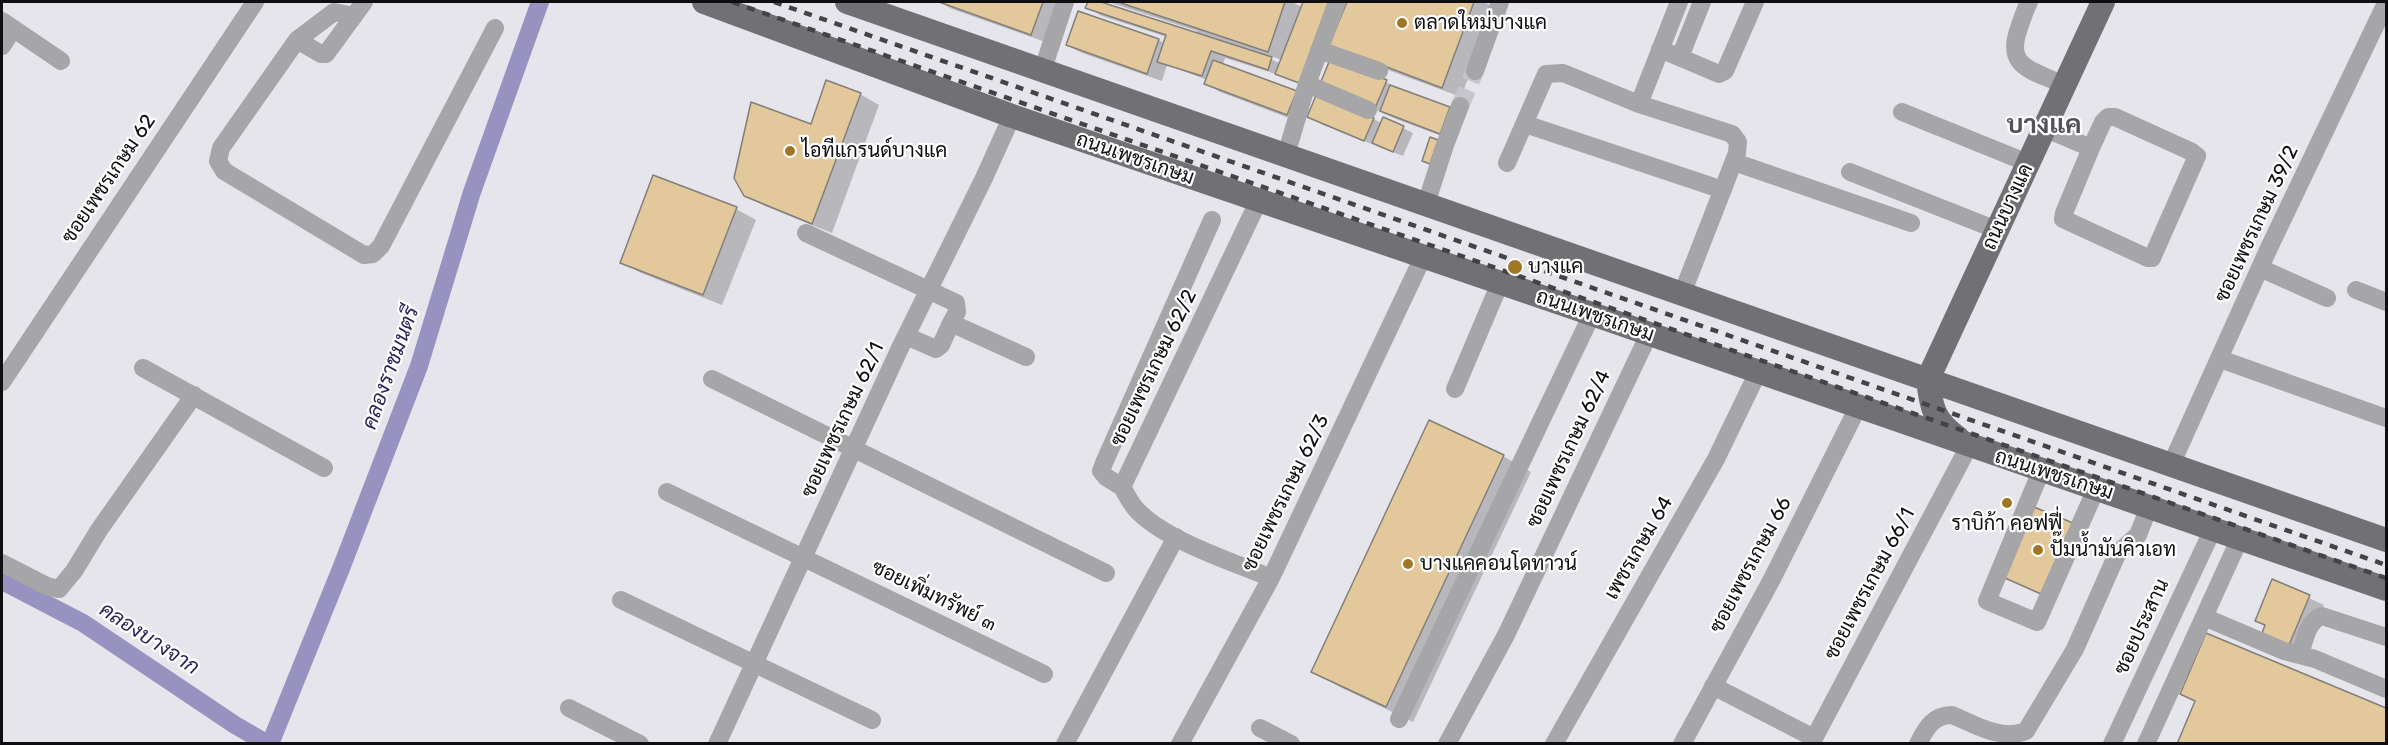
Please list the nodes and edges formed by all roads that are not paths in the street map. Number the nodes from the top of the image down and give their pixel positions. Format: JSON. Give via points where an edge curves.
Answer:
{"nodes":[{"id":1,"x":255,"y":2,"type":"edge"},
{"id":2,"x":704,"y":2,"type":"edge"},
{"id":3,"x":847,"y":2,"type":"edge"},
{"id":4,"x":1065,"y":2,"type":"edge"},
{"id":5,"x":1337,"y":2,"type":"edge"},
{"id":6,"x":1500,"y":2,"type":"edge"},
{"id":7,"x":1679,"y":2,"type":"edge"},
{"id":8,"x":1702,"y":2,"type":"edge"},
{"id":9,"x":1755,"y":2,"type":"edge"},
{"id":10,"x":2103,"y":2,"type":"edge"},
{"id":11,"x":2024,"y":3,"type":"edge"},
{"id":12,"x":2386,"y":3,"type":"edge"},
{"id":13,"x":359,"y":9,"type":"edge"},
{"id":14,"x":7,"y":25,"type":"edge"},
{"id":15,"x":495,"y":28,"type":"dead end"},
{"id":16,"x":297,"y":40,"type":"junction"},
{"id":17,"x":2,"y":46,"type":"edge"},
{"id":18,"x":1659,"y":49,"type":"junction"},
{"id":19,"x":1319,"y":50,"type":"junction"},
{"id":20,"x":1680,"y":57,"type":"junction"},
{"id":21,"x":61,"y":61,"type":"dead end"},
{"id":22,"x":1043,"y":69,"type":"junction"},
{"id":23,"x":1379,"y":71,"type":"dead end"},
{"id":24,"x":1475,"y":71,"type":"tunnel mouth"},
{"id":25,"x":1307,"y":84,"type":"junction"},
{"id":26,"x":2064,"y":85,"type":"junction"},
{"id":27,"x":1639,"y":104,"type":"junction"},
{"id":28,"x":1460,"y":106,"type":"tunnel mouth"},
{"id":29,"x":1368,"y":110,"type":"dead end"},
{"id":30,"x":1902,"y":112,"type":"dead end"},
{"id":31,"x":1012,"y":116,"type":"junction"},
{"id":32,"x":1525,"y":124,"type":"junction"},
{"id":33,"x":2044,"y":128,"type":"junction"},
{"id":34,"x":2091,"y":148,"type":"junction"},
{"id":35,"x":1286,"y":155,"type":"junction"},
{"id":36,"x":1734,"y":162,"type":"junction"},
{"id":37,"x":1507,"y":163,"type":"dead end"},
{"id":38,"x":2028,"y":163,"type":"junction"},
{"id":39,"x":1850,"y":172,"type":"dead end"},
{"id":40,"x":1723,"y":190,"type":"junction"},
{"id":41,"x":1258,"y":202,"type":"junction"},
{"id":42,"x":1426,"y":204,"type":"junction"},
{"id":43,"x":1212,"y":220,"type":"dead end"},
{"id":44,"x":1911,"y":222,"type":"dead end"},
{"id":45,"x":1997,"y":230,"type":"junction"},
{"id":46,"x":806,"y":233,"type":"dead end"},
{"id":47,"x":1423,"y":257,"type":"junction"},
{"id":48,"x":2260,"y":268,"type":"junction"},
{"id":49,"x":1500,"y":283,"type":"junction"},
{"id":50,"x":929,"y":289,"type":"junction"},
{"id":51,"x":2356,"y":290,"type":"dead end"},
{"id":52,"x":1682,"y":294,"type":"junction"},
{"id":53,"x":2327,"y":298,"type":"dead end"},
{"id":54,"x":2386,"y":302,"type":"edge"},
{"id":55,"x":1592,"y":314,"type":"junction"},
{"id":56,"x":951,"y":323,"type":"junction"},
{"id":57,"x":1648,"y":334,"type":"junction"},
{"id":58,"x":906,"y":336,"type":"junction"},
{"id":59,"x":1026,"y":357,"type":"dead end"},
{"id":60,"x":2220,"y":359,"type":"junction"},
{"id":61,"x":143,"y":368,"type":"dead end"},
{"id":62,"x":1758,"y":372,"type":"junction"},
{"id":63,"x":1143,"y":374,"type":"junction"},
{"id":64,"x":712,"y":379,"type":"dead end"},
{"id":65,"x":1928,"y":379,"type":"junction"},
{"id":66,"x":2,"y":382,"type":"edge"},
{"id":67,"x":1170,"y":386,"type":"junction"},
{"id":68,"x":1455,"y":389,"type":"dead end"},
{"id":69,"x":194,"y":394,"type":"junction"},
{"id":70,"x":1858,"y":407,"type":"junction"},
{"id":71,"x":2386,"y":418,"type":"edge"},
{"id":72,"x":1118,"y":430,"type":"junction"},
{"id":73,"x":1143,"y":440,"type":"junction"},
{"id":74,"x":1970,"y":446,"type":"junction"},
{"id":75,"x":855,"y":448,"type":"junction"},
{"id":76,"x":2171,"y":465,"type":"junction"},
{"id":77,"x":324,"y":468,"type":"dead end"},
{"id":78,"x":2042,"y":471,"type":"junction"},
{"id":79,"x":1122,"y":488,"type":"junction"},
{"id":80,"x":2096,"y":489,"type":"junction"},
{"id":81,"x":667,"y":492,"type":"dead end"},
{"id":82,"x":2149,"y":507,"type":"junction"},
{"id":83,"x":2213,"y":529,"type":"junction"},
{"id":84,"x":2385,"y":536,"type":"edge"},
{"id":85,"x":1176,"y":537,"type":"junction"},
{"id":86,"x":2240,"y":538,"type":"junction"},
{"id":87,"x":804,"y":558,"type":"junction"},
{"id":88,"x":2,"y":563,"type":"edge"},
{"id":89,"x":1106,"y":573,"type":"dead end"},
{"id":90,"x":1271,"y":578,"type":"junction"},
{"id":91,"x":2386,"y":590,"type":"edge"},
{"id":92,"x":621,"y":600,"type":"dead end"},
{"id":93,"x":2204,"y":617,"type":"junction"},
{"id":94,"x":2386,"y":637,"type":"edge"},
{"id":95,"x":2300,"y":655,"type":"junction"},
{"id":96,"x":755,"y":665,"type":"junction"},
{"id":97,"x":1044,"y":674,"type":"dead end"},
{"id":98,"x":1713,"y":686,"type":"junction"},
{"id":99,"x":2386,"y":689,"type":"edge"},
{"id":100,"x":569,"y":708,"type":"dead end"},
{"id":101,"x":1399,"y":719,"type":"dead end"},
{"id":102,"x":872,"y":720,"type":"dead end"},
{"id":103,"x":1260,"y":728,"type":"dead end"},
{"id":104,"x":1812,"y":741,"type":"edge"},
{"id":105,"x":640,"y":744,"type":"edge"},
{"id":106,"x":717,"y":744,"type":"edge"},
{"id":107,"x":1065,"y":744,"type":"edge"},
{"id":108,"x":1180,"y":744,"type":"edge"},
{"id":109,"x":1291,"y":744,"type":"edge"},
{"id":110,"x":1447,"y":744,"type":"edge"},
{"id":111,"x":1554,"y":744,"type":"edge"},
{"id":112,"x":1682,"y":744,"type":"edge"},
{"id":113,"x":1918,"y":744,"type":"edge"},
{"id":114,"x":2112,"y":744,"type":"edge"},
{"id":115,"x":2146,"y":744,"type":"edge"}],
"edges":[{"from":1,"to":66,"type":"street","name":"ซอยเพชรเกษม 62"},
{"from":2,"to":31,"type":"main road","name":"ถนนเพชรเกษม"},
{"from":3,"to":22,"type":"main road"},
{"from":4,"to":22,"type":"street"},
{"from":5,"to":19,"type":"street"},
{"from":6,"to":24,"type":"street"},
{"from":7,"to":18,"type":"street"},
{"from":8,"to":20,"type":"street"},
{"from":9,"to":20,"type":"street","via":[[1725,71],[1719,74]]},
{"from":10,"to":26,"type":"main road","name":"ถนนบางแค"},
{"from":11,"to":26,"type":"street","via":[[2013,45],[2015,57],[2024,66]]},
{"from":12,"to":48,"type":"street","name":"ซอยเพชรเกษม 39/2"},
{"from":13,"to":16,"type":"street","via":[[334,12]]},
{"from":13,"to":16,"type":"street","via":[[324,55]]},
{"from":14,"to":17,"type":"street"},
{"from":14,"to":21,"type":"street"},
{"from":15,"to":16,"type":"street","via":[[381,246],[367,255],[224,171],[218,161],[221,148]]},
{"from":18,"to":20,"type":"street"},
{"from":18,"to":27,"type":"street"},
{"from":19,"to":23,"type":"street"},
{"from":19,"to":25,"type":"street"},
{"from":22,"to":35,"type":"main road"},
{"from":25,"to":29,"type":"street"},
{"from":25,"to":35,"type":"street"},
{"from":26,"to":33,"type":"main road","name":"ถนนบางแค"},
{"from":27,"to":32,"type":"street","via":[[1563,73],[1546,74]]},
{"from":27,"to":36,"type":"street","via":[[1732,134],[1738,142]]},
{"from":28,"to":42,"type":"street"},
{"from":30,"to":38,"type":"street"},
{"from":31,"to":41,"type":"main road","name":"ถนนเพชรเกษม"},
{"from":31,"to":50,"type":"street","name":"ซอยเพชรเกษม 62/1"},
{"from":32,"to":37,"type":"street"},
{"from":32,"to":40,"type":"street"},
{"from":33,"to":34,"type":"street"},
{"from":33,"to":38,"type":"main road","name":"ถนนบางแค"},
{"from":34,"to":34,"type":"street","via":[[2064,219],[2152,258],[2197,156],[2115,117],[2103,122]]},
{"from":35,"to":42,"type":"main road"},
{"from":36,"to":40,"type":"street"},
{"from":36,"to":44,"type":"street"},
{"from":38,"to":45,"type":"main road","name":"ถนนบางแค"},
{"from":39,"to":45,"type":"street"},
{"from":40,"to":52,"type":"street"},
{"from":41,"to":47,"type":"main road","name":"ถนนเพชรเกษม"},
{"from":41,"to":67,"type":"street","name":"ซอยเพชรเกษม 62/2"},
{"from":42,"to":52,"type":"main road"},
{"from":43,"to":63,"type":"street"},
{"from":45,"to":65,"type":"main road","name":"ถนนบางแค"},
{"from":46,"to":50,"type":"street"},
{"from":47,"to":49,"type":"main road","name":"ถนนเพชรเกษม"},
{"from":47,"to":90,"type":"street","name":"ซอยเพชรเกษม 62/3"},
{"from":48,"to":53,"type":"street"},
{"from":48,"to":60,"type":"street","name":"ซอยเพชรเกษม 39/2"},
{"from":49,"to":55,"type":"main road","name":"ถนนเพชรเกษม"},
{"from":49,"to":68,"type":"street"},
{"from":50,"to":56,"type":"street","via":[[956,303],[957,312]]},
{"from":50,"to":58,"type":"street","name":"ซอยเพชรเกษม 62/1"},
{"from":51,"to":54,"type":"street"},
{"from":52,"to":65,"type":"main road"},
{"from":55,"to":57,"type":"main road","name":"ถนนเพชรเกษม"},
{"from":55,"to":101,"type":"street"},
{"from":56,"to":58,"type":"street","via":[[936,349]]},
{"from":56,"to":59,"type":"street"},
{"from":57,"to":62,"type":"main road","name":"ถนนเพชรเกษม"},
{"from":57,"to":110,"type":"street","name":"ซอยเพชรเกษม 62/4","via":[[1506,635]]},
{"from":58,"to":75,"type":"street","name":"ซอยเพชรเกษม 62/1"},
{"from":60,"to":71,"type":"street"},
{"from":60,"to":76,"type":"street","name":"ซอยเพชรเกษม 39/2"},
{"from":61,"to":69,"type":"street"},
{"from":62,"to":70,"type":"main road","name":"ถนนเพชรเกษม"},
{"from":62,"to":111,"type":"street","name":"เพชรเกษม 64","via":[[1716,459]]},
{"from":63,"to":67,"type":"street"},
{"from":63,"to":72,"type":"street"},
{"from":64,"to":75,"type":"street"},
{"from":65,"to":74,"type":"main road","via":[[1938,422]]},
{"from":65,"to":76,"type":"main road"},
{"from":67,"to":73,"type":"street","name":"ซอยเพชรเกษม 62/2"},
{"from":69,"to":77,"type":"street"},
{"from":69,"to":88,"type":"street","via":[[59,589]]},
{"from":70,"to":74,"type":"main road","name":"ถนนเพชรเกษม"},
{"from":70,"to":98,"type":"street","name":"ซอยเพชรเกษม 66","via":[[1772,579]]},
{"from":72,"to":73,"type":"street"},
{"from":72,"to":79,"type":"street","via":[[1101,471]]},
{"from":73,"to":79,"type":"street","name":"ซอยเพชรเกษม 62/2"},
{"from":74,"to":78,"type":"main road","name":"ถนนเพชรเกษม"},
{"from":74,"to":104,"type":"street","name":"ซอยเพชรเกษม 66/1"},
{"from":75,"to":87,"type":"street","name":"ซอยเพชรเกษม 62/1"},
{"from":75,"to":89,"type":"street"},
{"from":76,"to":84,"type":"main road"},
{"from":78,"to":80,"type":"main road","name":"ถนนเพชรเกษม"},
{"from":78,"to":80,"type":"street","via":[[1987,601],[2037,622]]},
{"from":79,"to":85,"type":"street","via":[[1134,507]]},
{"from":80,"to":82,"type":"main road","name":"ถนนเพชรเกษม"},
{"from":81,"to":87,"type":"street","name":"ซอยเพิ่มทรัพย์ ๓"},
{"from":82,"to":83,"type":"main road","name":"ถนนเพชรเกษม"},
{"from":82,"to":113,"type":"street","via":[[2138,535],[2118,553],[2075,649],[2026,731],[2001,734],[1946,715],[1927,726]]},
{"from":83,"to":86,"type":"main road","name":"ถนนเพชรเกษม"},
{"from":83,"to":114,"type":"street","name":"ซอยประสาน"},
{"from":85,"to":90,"type":"street"},
{"from":85,"to":107,"type":"street"},
{"from":86,"to":91,"type":"main road","name":"ถนนเพชรเกษม"},
{"from":86,"to":93,"type":"street"},
{"from":87,"to":96,"type":"street","name":"ซอยเพชรเกษม 62/1"},
{"from":87,"to":97,"type":"street","name":"ซอยเพิ่มทรัพย์ ๓"},
{"from":90,"to":108,"type":"street","name":"ซอยเพชรเกษม 62/3"},
{"from":92,"to":96,"type":"street"},
{"from":93,"to":95,"type":"street"},
{"from":93,"to":115,"type":"street"},
{"from":94,"to":95,"type":"street","via":[[2322,616],[2310,625]]},
{"from":95,"to":99,"type":"street"},
{"from":96,"to":102,"type":"street"},
{"from":96,"to":106,"type":"street","name":"ซอยเพชรเกษม 62/1"},
{"from":98,"to":104,"type":"street"},
{"from":98,"to":112,"type":"street","name":"ซอยเพชรเกษม 66"},
{"from":100,"to":105,"type":"street"},
{"from":103,"to":109,"type":"street"}]}
